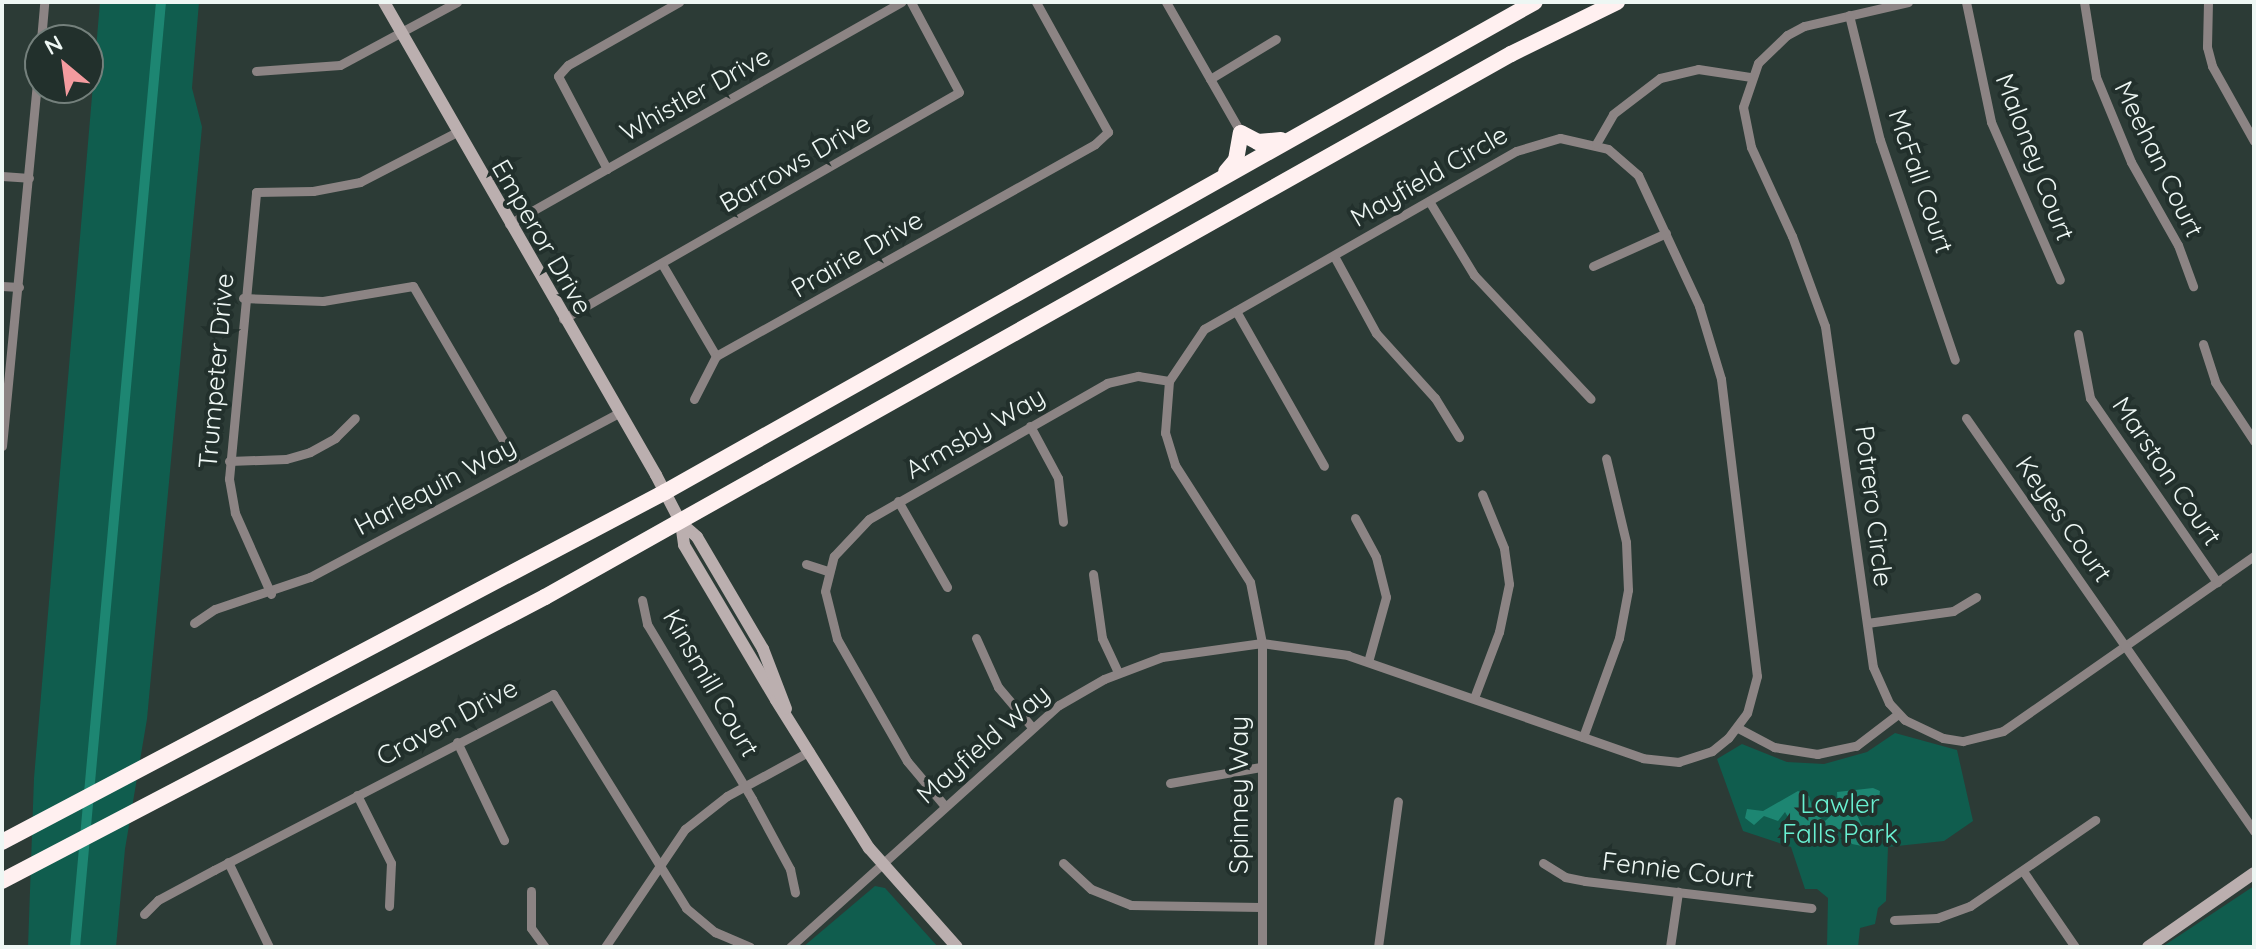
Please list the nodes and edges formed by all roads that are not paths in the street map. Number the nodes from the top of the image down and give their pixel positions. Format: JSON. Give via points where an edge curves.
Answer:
{"nodes":[{"id":1,"x":44,"y":2,"type":"edge"},
{"id":2,"x":384,"y":2,"type":"edge"},
{"id":3,"x":457,"y":2,"type":"edge"},
{"id":4,"x":679,"y":2,"type":"edge"},
{"id":5,"x":902,"y":2,"type":"edge"},
{"id":6,"x":911,"y":2,"type":"edge"},
{"id":7,"x":1036,"y":2,"type":"edge"},
{"id":8,"x":1166,"y":2,"type":"edge"},
{"id":9,"x":1535,"y":2,"type":"edge"},
{"id":10,"x":1617,"y":2,"type":"edge"},
{"id":11,"x":1908,"y":2,"type":"edge"},
{"id":12,"x":1966,"y":2,"type":"edge"},
{"id":13,"x":2084,"y":2,"type":"edge"},
{"id":14,"x":2208,"y":2,"type":"edge"},
{"id":15,"x":1849,"y":15,"type":"junction"},
{"id":16,"x":42,"y":24,"type":"edge"},
{"id":17,"x":402,"y":36,"type":"junction"},
{"id":18,"x":1276,"y":39,"type":"dead end"},
{"id":19,"x":256,"y":71,"type":"dead end"},
{"id":20,"x":1751,"y":77,"type":"junction"},
{"id":21,"x":1210,"y":79,"type":"junction"},
{"id":22,"x":35,"y":104,"type":"edge"},
{"id":23,"x":457,"y":132,"type":"junction"},
{"id":24,"x":1241,"y":133,"type":"junction"},
{"id":25,"x":1288,"y":140,"type":"junction"},
{"id":26,"x":2254,"y":141,"type":"edge"},
{"id":27,"x":1596,"y":144,"type":"junction"},
{"id":28,"x":607,"y":169,"type":"junction"},
{"id":29,"x":2,"y":176,"type":"edge"},
{"id":30,"x":29,"y":178,"type":"junction"},
{"id":31,"x":1220,"y":179,"type":"junction"},
{"id":32,"x":1429,"y":201,"type":"junction"},
{"id":33,"x":509,"y":224,"type":"junction"},
{"id":34,"x":1666,"y":233,"type":"junction"},
{"id":35,"x":1334,"y":256,"type":"junction"},
{"id":36,"x":662,"y":264,"type":"junction"},
{"id":37,"x":1593,"y":266,"type":"dead end"},
{"id":38,"x":2060,"y":280,"type":"dead end"},
{"id":39,"x":2,"y":286,"type":"edge"},
{"id":40,"x":2193,"y":286,"type":"dead end"},
{"id":41,"x":19,"y":287,"type":"junction"},
{"id":42,"x":243,"y":298,"type":"junction"},
{"id":43,"x":1236,"y":311,"type":"junction"},
{"id":44,"x":563,"y":319,"type":"junction"},
{"id":45,"x":2078,"y":334,"type":"dead end"},
{"id":46,"x":2203,"y":344,"type":"dead end"},
{"id":47,"x":716,"y":356,"type":"junction"},
{"id":48,"x":1955,"y":360,"type":"dead end"},
{"id":49,"x":1169,"y":381,"type":"junction"},
{"id":50,"x":694,"y":399,"type":"dead end"},
{"id":51,"x":1591,"y":399,"type":"dead end"},
{"id":52,"x":618,"y":413,"type":"junction"},
{"id":53,"x":355,"y":418,"type":"dead end"},
{"id":54,"x":1966,"y":418,"type":"dead end"},
{"id":55,"x":1030,"y":426,"type":"junction"},
{"id":56,"x":1459,"y":437,"type":"dead end"},
{"id":57,"x":2254,"y":441,"type":"edge"},
{"id":58,"x":2,"y":446,"type":"edge"},
{"id":59,"x":1606,"y":458,"type":"dead end"},
{"id":60,"x":229,"y":461,"type":"junction"},
{"id":61,"x":518,"y":466,"type":"junction"},
{"id":62,"x":1324,"y":466,"type":"dead end"},
{"id":63,"x":665,"y":492,"type":"junction"},
{"id":64,"x":1482,"y":494,"type":"dead end"},
{"id":65,"x":898,"y":501,"type":"junction"},
{"id":66,"x":1355,"y":518,"type":"dead end"},
{"id":67,"x":1063,"y":522,"type":"dead end"},
{"id":68,"x":681,"y":523,"type":"junction"},
{"id":69,"x":2254,"y":556,"type":"edge"},
{"id":70,"x":806,"y":564,"type":"dead end"},
{"id":71,"x":828,"y":571,"type":"junction"},
{"id":72,"x":1093,"y":574,"type":"dead end"},
{"id":73,"x":2217,"y":582,"type":"junction"},
{"id":74,"x":947,"y":587,"type":"dead end"},
{"id":75,"x":271,"y":594,"type":"junction"},
{"id":76,"x":1976,"y":597,"type":"dead end"},
{"id":77,"x":642,"y":600,"type":"dead end"},
{"id":78,"x":194,"y":623,"type":"dead end"},
{"id":79,"x":1867,"y":623,"type":"junction"},
{"id":80,"x":976,"y":638,"type":"dead end"},
{"id":81,"x":1262,"y":643,"type":"junction"},
{"id":82,"x":2125,"y":646,"type":"junction"},
{"id":83,"x":1368,"y":662,"type":"junction"},
{"id":84,"x":1118,"y":673,"type":"junction"},
{"id":85,"x":1474,"y":698,"type":"junction"},
{"id":86,"x":1898,"y":714,"type":"junction"},
{"id":87,"x":1031,"y":726,"type":"junction"},
{"id":88,"x":1738,"y":728,"type":"junction"},
{"id":89,"x":1583,"y":737,"type":"junction"},
{"id":90,"x":457,"y":742,"type":"junction"},
{"id":91,"x":810,"y":751,"type":"junction"},
{"id":92,"x":1261,"y":767,"type":"junction"},
{"id":93,"x":1170,"y":783,"type":"dead end"},
{"id":94,"x":745,"y":787,"type":"junction"},
{"id":95,"x":357,"y":795,"type":"junction"},
{"id":96,"x":1398,"y":801,"type":"dead end"},
{"id":97,"x":944,"y":805,"type":"junction"},
{"id":98,"x":2095,"y":820,"type":"dead end"},
{"id":99,"x":2254,"y":831,"type":"edge"},
{"id":100,"x":504,"y":840,"type":"dead end"},
{"id":101,"x":2,"y":842,"type":"edge"},
{"id":102,"x":228,"y":862,"type":"junction"},
{"id":103,"x":881,"y":862,"type":"junction"},
{"id":104,"x":1063,"y":863,"type":"dead end"},
{"id":105,"x":1543,"y":863,"type":"dead end"},
{"id":106,"x":659,"y":864,"type":"junction"},
{"id":107,"x":2023,"y":871,"type":"junction"},
{"id":108,"x":2254,"y":873,"type":"edge"},
{"id":109,"x":2,"y":881,"type":"edge"},
{"id":110,"x":531,"y":891,"type":"dead end"},
{"id":111,"x":795,"y":892,"type":"dead end"},
{"id":112,"x":1678,"y":892,"type":"junction"},
{"id":113,"x":389,"y":906,"type":"dead end"},
{"id":114,"x":1261,"y":907,"type":"junction"},
{"id":115,"x":1811,"y":908,"type":"dead end"},
{"id":116,"x":144,"y":914,"type":"dead end"},
{"id":117,"x":1894,"y":920,"type":"dead end"},
{"id":118,"x":269,"y":947,"type":"edge"},
{"id":119,"x":545,"y":947,"type":"edge"},
{"id":120,"x":605,"y":947,"type":"edge"},
{"id":121,"x":750,"y":947,"type":"edge"},
{"id":122,"x":790,"y":947,"type":"edge"},
{"id":123,"x":957,"y":947,"type":"edge"},
{"id":124,"x":1262,"y":947,"type":"edge"},
{"id":125,"x":1378,"y":947,"type":"edge"},
{"id":126,"x":1670,"y":947,"type":"edge"},
{"id":127,"x":2075,"y":947,"type":"edge"},
{"id":128,"x":2148,"y":947,"type":"edge"}],
"edges":[{"from":1,"to":16,"type":"street"},
{"from":2,"to":17,"type":"street","name":"Emperor Drive"},
{"from":3,"to":17,"type":"street"},
{"from":4,"to":28,"type":"street","via":[[568,65],[558,76]]},
{"from":5,"to":28,"type":"street","name":"Whistler Drive"},
{"from":6,"to":36,"type":"street","name":"Barrows Drive","via":[[959,92]]},
{"from":7,"to":47,"type":"street","name":"Prairie Drive","via":[[1108,132]]},
{"from":8,"to":21,"type":"street"},
{"from":9,"to":25,"type":"highway"},
{"from":10,"to":68,"type":"highway","via":[[1511,54]]},
{"from":11,"to":15,"type":"street","name":"Potrero Circle"},
{"from":12,"to":38,"type":"street","name":"Maloney Court","via":[[1991,122]]},
{"from":13,"to":40,"type":"street","name":"Meehan Court","via":[[2096,77],[2131,162],[2178,245]]},
{"from":14,"to":26,"type":"street","via":[[2212,66]]},
{"from":15,"to":20,"type":"street","name":"Potrero Circle","via":[[1787,35],[1773,45]]},
{"from":15,"to":48,"type":"street","name":"McFall Court","via":[[1880,140]]},
{"from":17,"to":19,"type":"street","via":[[340,65]]},
{"from":17,"to":23,"type":"street","name":"Emperor Drive"},
{"from":18,"to":21,"type":"street"},
{"from":20,"to":27,"type":"street","via":[[1698,69],[1660,78],[1613,114]]},
{"from":20,"to":79,"type":"street","name":"Potrero Circle","via":[[1745,126],[1816,295],[1828,341]]},
{"from":21,"to":24,"type":"street"},
{"from":22,"to":30,"type":"street"},
{"from":23,"to":33,"type":"street","name":"Emperor Drive"},
{"from":23,"to":42,"type":"street","name":"Trumpeter Drive","via":[[360,182],[313,191],[256,192]]},
{"from":24,"to":25,"type":"highway","via":[[1258,142]]},
{"from":24,"to":31,"type":"highway","via":[[1236,160]]},
{"from":25,"to":31,"type":"highway"},
{"from":27,"to":32,"type":"street","name":"Mayfield Circle","via":[[1560,138],[1528,145]]},
{"from":27,"to":34,"type":"street","name":"Mayfield Circle","via":[[1638,175]]},
{"from":28,"to":33,"type":"street","name":"Whistler Drive"},
{"from":29,"to":30,"type":"street"},
{"from":30,"to":41,"type":"street"},
{"from":31,"to":63,"type":"highway"},
{"from":32,"to":35,"type":"street","name":"Mayfield Circle"},
{"from":32,"to":51,"type":"street","via":[[1474,275]]},
{"from":33,"to":44,"type":"street","name":"Emperor Drive"},
{"from":34,"to":37,"type":"street"},
{"from":34,"to":88,"type":"street","name":"Mayfield Circle","via":[[1708,329],[1725,408],[1756,650],[1754,696]]},
{"from":35,"to":43,"type":"street","name":"Mayfield Circle"},
{"from":35,"to":56,"type":"street","via":[[1376,333],[1435,398]]},
{"from":36,"to":44,"type":"street","name":"Barrows Drive"},
{"from":36,"to":47,"type":"street"},
{"from":39,"to":41,"type":"street"},
{"from":41,"to":58,"type":"street"},
{"from":42,"to":60,"type":"street","name":"Trumpeter Drive"},
{"from":42,"to":61,"type":"street","via":[[323,301],[413,286]]},
{"from":43,"to":49,"type":"street","name":"Mayfield Circle","via":[[1193,339]]},
{"from":43,"to":62,"type":"street"},
{"from":44,"to":52,"type":"street","name":"Emperor Drive"},
{"from":45,"to":73,"type":"street","name":"Marston Court","via":[[2090,398]]},
{"from":46,"to":57,"type":"street","via":[[2215,382]]},
{"from":47,"to":50,"type":"street"},
{"from":49,"to":55,"type":"street","name":"Armsby Way","via":[[1124,378]]},
{"from":49,"to":81,"type":"street","name":"Mayfield Circle","via":[[1163,416],[1168,448],[1250,582]]},
{"from":52,"to":61,"type":"street","name":"Harlequin Way"},
{"from":52,"to":63,"type":"street","name":"Emperor Drive"},
{"from":53,"to":60,"type":"street","via":[[310,452],[275,461]]},
{"from":54,"to":82,"type":"street","name":"Keyes Court"},
{"from":55,"to":65,"type":"street","name":"Armsby Way"},
{"from":55,"to":67,"type":"street","via":[[1058,478]]},
{"from":59,"to":89,"type":"street","via":[[1626,542],[1628,590],[1619,638]]},
{"from":60,"to":75,"type":"street","name":"Trumpeter Drive","via":[[235,513]]},
{"from":61,"to":75,"type":"street","name":"Harlequin Way"},
{"from":63,"to":68,"type":"street","name":"Emperor Drive"},
{"from":63,"to":101,"type":"highway"},
{"from":64,"to":85,"type":"street","via":[[1504,548],[1509,584],[1499,632]]},
{"from":65,"to":71,"type":"street","name":"Armsby Way","via":[[854,529]]},
{"from":65,"to":74,"type":"street"},
{"from":66,"to":83,"type":"street","via":[[1376,557],[1386,597]]},
{"from":68,"to":91,"type":"street","name":"Emperor Drive","via":[[697,537],[763,649],[786,709]]},
{"from":68,"to":109,"type":"highway"},
{"from":69,"to":73,"type":"street"},
{"from":70,"to":71,"type":"street"},
{"from":71,"to":97,"type":"street","via":[[826,607],[837,639],[907,761]]},
{"from":72,"to":84,"type":"street","via":[[1100,628]]},
{"from":73,"to":82,"type":"street"},
{"from":75,"to":78,"type":"street","name":"Harlequin Way","via":[[215,609]]},
{"from":76,"to":79,"type":"street","via":[[1953,611]]},
{"from":77,"to":94,"type":"street","name":"Kinsmill Court","via":[[647,624]]},
{"from":79,"to":86,"type":"street","name":"Potrero Circle","via":[[1878,683]]},
{"from":80,"to":87,"type":"street","via":[[998,687]]},
{"from":81,"to":83,"type":"street","name":"Mayfield Circle"},
{"from":81,"to":84,"type":"street","name":"Mayfield Way","via":[[1185,651]]},
{"from":81,"to":92,"type":"street","name":"Spinney Way"},
{"from":82,"to":86,"type":"street","via":[[2003,731],[1985,738],[1943,738]]},
{"from":82,"to":99,"type":"street","name":"Keyes Court"},
{"from":83,"to":85,"type":"street","name":"Mayfield Circle"},
{"from":84,"to":87,"type":"street","name":"Mayfield Way"},
{"from":85,"to":89,"type":"street","name":"Mayfield Circle"},
{"from":86,"to":88,"type":"street","via":[[1856,746],[1817,754],[1774,747]]},
{"from":87,"to":97,"type":"street","name":"Mayfield Way"},
{"from":88,"to":89,"type":"street","name":"Mayfield Circle","via":[[1712,751],[1679,762],[1643,758]]},
{"from":90,"to":95,"type":"street","name":"Craven Drive"},
{"from":90,"to":100,"type":"street"},
{"from":90,"to":106,"type":"street","name":"Craven Drive","via":[[553,694]]},
{"from":91,"to":94,"type":"street"},
{"from":91,"to":103,"type":"street","name":"Emperor Drive"},
{"from":92,"to":93,"type":"street","via":[[1220,770]]},
{"from":92,"to":114,"type":"street","name":"Spinney Way"},
{"from":94,"to":106,"type":"street","via":[[705,810]]},
{"from":94,"to":111,"type":"street","name":"Kinsmill Court","via":[[790,869]]},
{"from":95,"to":102,"type":"street","name":"Craven Drive"},
{"from":95,"to":113,"type":"street","via":[[391,863]]},
{"from":96,"to":125,"type":"street"},
{"from":97,"to":103,"type":"street","name":"Mayfield Way"},
{"from":98,"to":107,"type":"street"},
{"from":102,"to":116,"type":"street","name":"Craven Drive","via":[[158,900]]},
{"from":102,"to":118,"type":"street"},
{"from":103,"to":122,"type":"street","name":"Mayfield Way"},
{"from":103,"to":123,"type":"street","name":"Emperor Drive"},
{"from":104,"to":114,"type":"street","via":[[1091,889],[1131,905]]},
{"from":105,"to":112,"type":"street","name":"Fennie Court","via":[[1565,877]]},
{"from":106,"to":120,"type":"street"},
{"from":106,"to":121,"type":"street","via":[[700,922]]},
{"from":107,"to":117,"type":"street","via":[[1956,912]]},
{"from":107,"to":127,"type":"street"},
{"from":108,"to":128,"type":"street"},
{"from":110,"to":119,"type":"street","via":[[531,928]]},
{"from":112,"to":115,"type":"street","name":"Fennie Court"},
{"from":112,"to":126,"type":"street"},
{"from":114,"to":124,"type":"street","name":"Spinney Way"}]}
